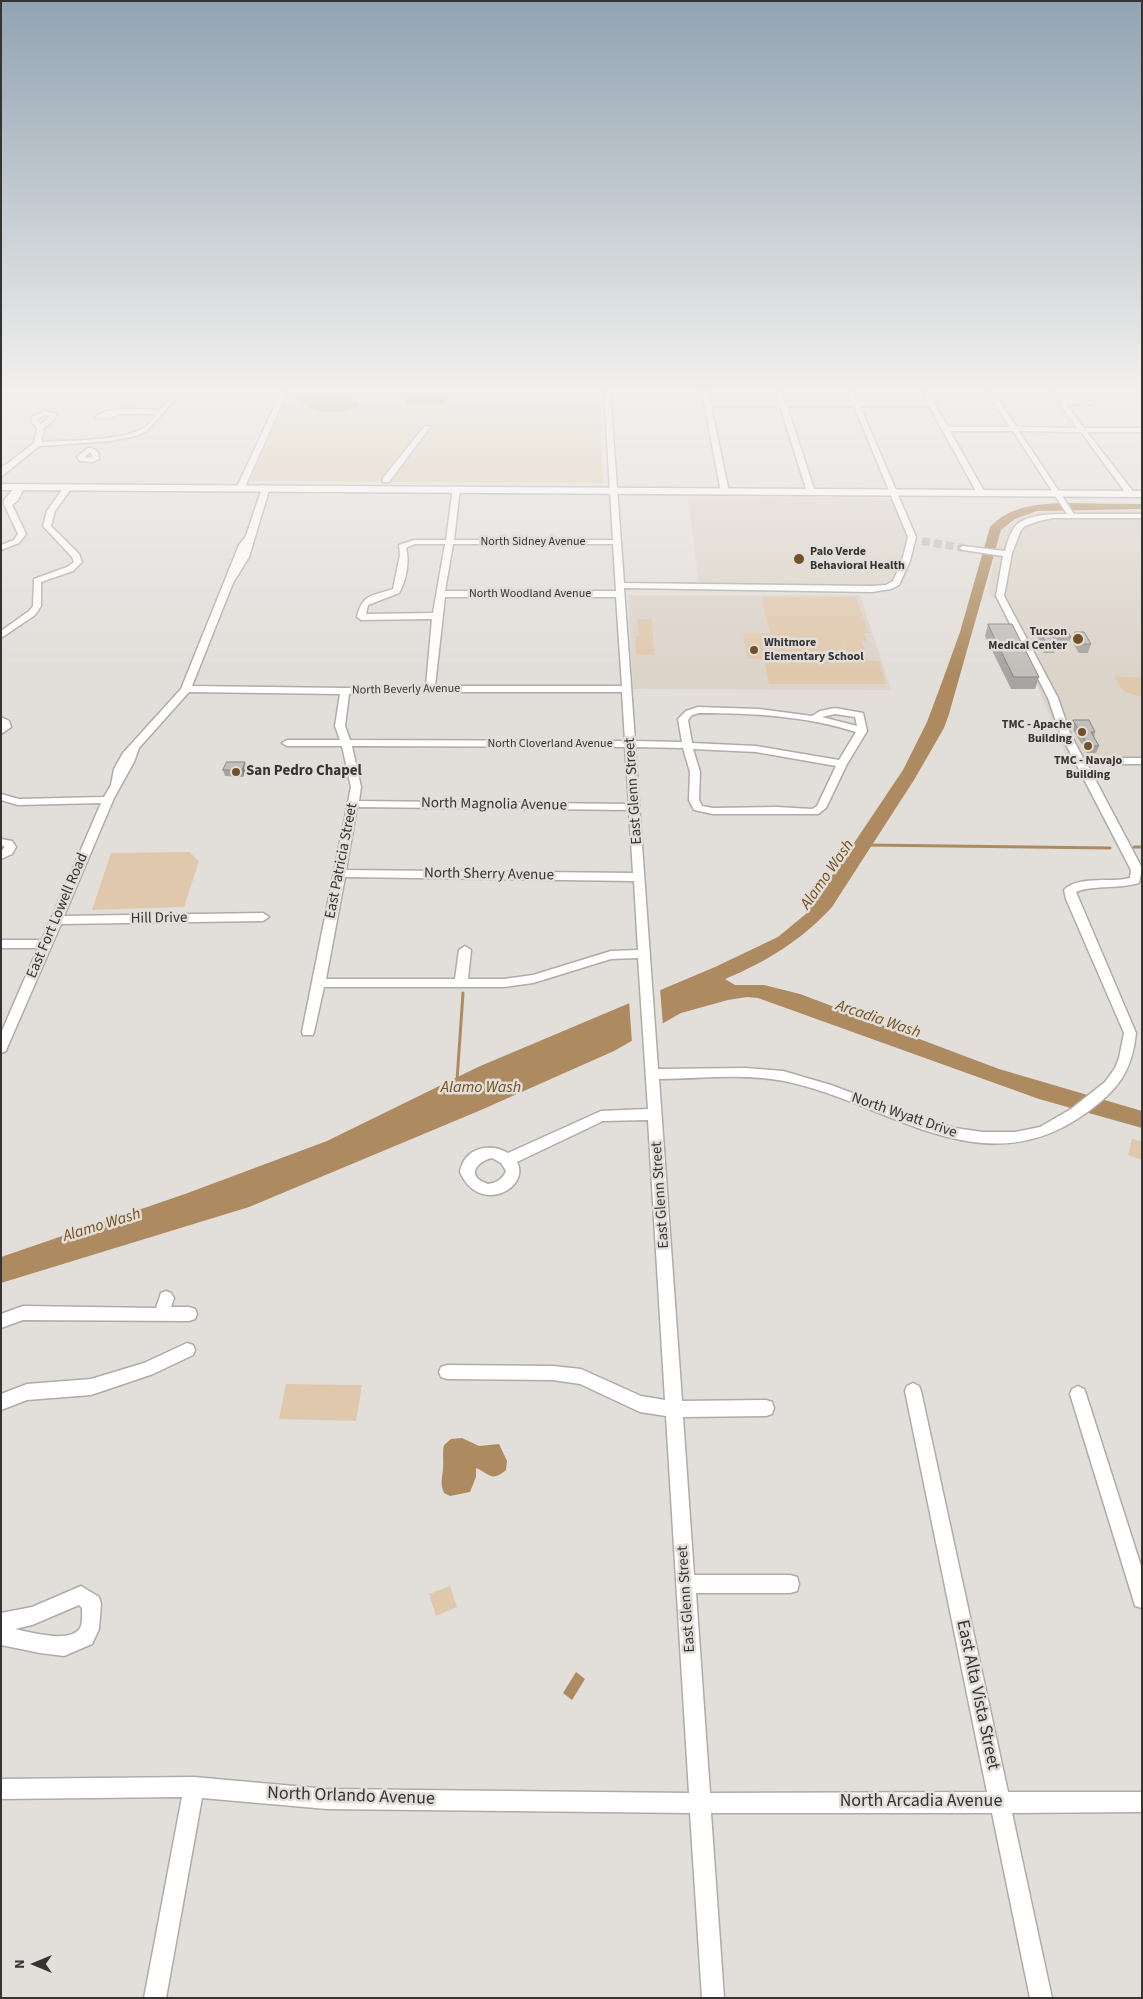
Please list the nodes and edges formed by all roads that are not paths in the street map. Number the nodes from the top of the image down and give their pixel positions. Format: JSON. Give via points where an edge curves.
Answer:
{"nodes":[{"id":1,"x":613,"y":485,"type":"edge"},
{"id":2,"x":725,"y":485,"type":"edge"},
{"id":3,"x":809,"y":485,"type":"edge"},
{"id":4,"x":891,"y":485,"type":"edge"},
{"id":5,"x":977,"y":485,"type":"edge"},
{"id":6,"x":1052,"y":485,"type":"edge"},
{"id":7,"x":1124,"y":485,"type":"edge"},
{"id":8,"x":1,"y":486,"type":"edge"},
{"id":9,"x":21,"y":486,"type":"junction"},
{"id":10,"x":73,"y":486,"type":"junction"},
{"id":11,"x":241,"y":487,"type":"joint"},
{"id":12,"x":266,"y":487,"type":"junction"},
{"id":13,"x":303,"y":487,"type":"junction"},
{"id":14,"x":456,"y":490,"type":"junction"},
{"id":15,"x":613,"y":491,"type":"junction"},
{"id":16,"x":726,"y":492,"type":"junction"},
{"id":17,"x":811,"y":492,"type":"junction"},
{"id":18,"x":894,"y":492,"type":"junction"},
{"id":19,"x":981,"y":493,"type":"junction"},
{"id":20,"x":1057,"y":493,"type":"junction"},
{"id":21,"x":1131,"y":494,"type":"junction"},
{"id":22,"x":1142,"y":494,"type":"edge"},
{"id":23,"x":260,"y":504,"type":"junction"},
{"id":24,"x":1068,"y":510,"type":"junction"},
{"id":25,"x":1142,"y":516,"type":"edge"},
{"id":26,"x":912,"y":537,"type":"junction"},
{"id":27,"x":450,"y":541,"type":"junction"},
{"id":28,"x":616,"y":542,"type":"junction"},
{"id":29,"x":922,"y":542,"type":"tunnel mouth"},
{"id":30,"x":1,"y":548,"type":"edge"},
{"id":31,"x":963,"y":548,"type":"tunnel mouth"},
{"id":32,"x":1004,"y":554,"type":"junction"},
{"id":33,"x":620,"y":590,"type":"junction"},
{"id":34,"x":440,"y":594,"type":"junction"},
{"id":35,"x":437,"y":616,"type":"junction"},
{"id":36,"x":1,"y":635,"type":"edge"},
{"id":37,"x":186,"y":688,"type":"junction"},
{"id":38,"x":430,"y":689,"type":"junction"},
{"id":39,"x":627,"y":689,"type":"junction"},
{"id":40,"x":345,"y":691,"type":"junction"},
{"id":41,"x":1,"y":720,"type":"edge"},
{"id":42,"x":813,"y":720,"type":"junction"},
{"id":43,"x":1,"y":731,"type":"edge"},
{"id":44,"x":862,"y":731,"type":"junction"},
{"id":45,"x":287,"y":743,"type":"dead end"},
{"id":46,"x":346,"y":743,"type":"junction"},
{"id":47,"x":630,"y":744,"type":"junction"},
{"id":48,"x":687,"y":745,"type":"junction"},
{"id":49,"x":1142,"y":760,"type":"edge"},
{"id":50,"x":1080,"y":761,"type":"junction"},
{"id":51,"x":842,"y":764,"type":"junction"},
{"id":52,"x":1,"y":797,"type":"edge"},
{"id":53,"x":108,"y":800,"type":"junction"},
{"id":54,"x":354,"y":804,"type":"junction"},
{"id":55,"x":635,"y":807,"type":"junction"},
{"id":56,"x":1,"y":842,"type":"edge"},
{"id":57,"x":1,"y":856,"type":"edge"},
{"id":58,"x":1138,"y":860,"type":"edge"},
{"id":59,"x":339,"y":873,"type":"junction"},
{"id":60,"x":639,"y":877,"type":"junction"},
{"id":61,"x":262,"y":917,"type":"dead end"},
{"id":62,"x":56,"y":920,"type":"junction"},
{"id":63,"x":1,"y":944,"type":"edge"},
{"id":64,"x":46,"y":944,"type":"junction"},
{"id":65,"x":465,"y":950,"type":"dead end"},
{"id":66,"x":645,"y":954,"type":"junction"},
{"id":67,"x":319,"y":983,"type":"junction"},
{"id":68,"x":461,"y":983,"type":"junction"},
{"id":69,"x":308,"y":1032,"type":"dead end"},
{"id":70,"x":1,"y":1048,"type":"edge"},
{"id":71,"x":653,"y":1074,"type":"junction"},
{"id":72,"x":656,"y":1114,"type":"junction"},
{"id":73,"x":509,"y":1159,"type":"dead end"},
{"id":74,"x":166,"y":1298,"type":"dead end"},
{"id":75,"x":162,"y":1314,"type":"junction"},
{"id":76,"x":189,"y":1314,"type":"dead end"},
{"id":77,"x":1,"y":1321,"type":"edge"},
{"id":78,"x":187,"y":1350,"type":"dead end"},
{"id":79,"x":447,"y":1372,"type":"dead end"},
{"id":80,"x":913,"y":1391,"type":"dead end"},
{"id":81,"x":1078,"y":1394,"type":"dead end"},
{"id":82,"x":1,"y":1402,"type":"edge"},
{"id":83,"x":766,"y":1408,"type":"dead end"},
{"id":84,"x":675,"y":1409,"type":"junction"},
{"id":85,"x":686,"y":1584,"type":"junction"},
{"id":86,"x":790,"y":1584,"type":"dead end"},
{"id":87,"x":1142,"y":1599,"type":"edge"},
{"id":88,"x":194,"y":1787,"type":"junction"},
{"id":89,"x":1,"y":1789,"type":"edge"},
{"id":90,"x":999,"y":1801,"type":"junction"},
{"id":91,"x":1142,"y":1802,"type":"edge"},
{"id":92,"x":701,"y":1803,"type":"junction"},
{"id":93,"x":156,"y":1998,"type":"edge"},
{"id":94,"x":713,"y":1998,"type":"edge"},
{"id":95,"x":1041,"y":1998,"type":"edge"}],
"edges":[{"from":1,"to":15,"type":"street","name":"East Glenn Street"},
{"from":2,"to":16,"type":"street"},
{"from":3,"to":17,"type":"street"},
{"from":4,"to":18,"type":"street"},
{"from":5,"to":19,"type":"street"},
{"from":6,"to":20,"type":"street"},
{"from":7,"to":21,"type":"street"},
{"from":8,"to":9,"type":"main road"},
{"from":9,"to":10,"type":"main road"},
{"from":9,"to":30,"type":"street","via":[[8,504],[22,534],[12,545]]},
{"from":10,"to":11,"type":"main road"},
{"from":10,"to":36,"type":"street","via":[[62,509],[48,518],[47,526],[78,562],[63,572],[36,581],[37,606]]},
{"from":11,"to":12,"type":"main road"},
{"from":12,"to":13,"type":"main road"},
{"from":12,"to":23,"type":"street","name":"East Fort Lowell Road"},
{"from":13,"to":14,"type":"main road"},
{"from":13,"to":23,"type":"street","via":[[273,493]]},
{"from":14,"to":15,"type":"main road"},
{"from":14,"to":27,"type":"street"},
{"from":15,"to":16,"type":"main road"},
{"from":15,"to":28,"type":"street","name":"East Glenn Street"},
{"from":16,"to":17,"type":"main road"},
{"from":17,"to":18,"type":"main road"},
{"from":18,"to":19,"type":"main road"},
{"from":18,"to":26,"type":"street"},
{"from":19,"to":20,"type":"main road"},
{"from":20,"to":21,"type":"main road"},
{"from":20,"to":24,"type":"street"},
{"from":21,"to":22,"type":"main road"},
{"from":23,"to":37,"type":"street","name":"East Fort Lowell Road","via":[[250,536],[243,545]]},
{"from":24,"to":25,"type":"street"},
{"from":24,"to":32,"type":"street","name":"North Wyatt Drive","via":[[1022,524]]},
{"from":26,"to":29,"type":"street"},
{"from":26,"to":33,"type":"street","name":"North Woodland Avenue","via":[[912,545],[896,582],[888,587]]},
{"from":27,"to":28,"type":"street","name":"North Sidney Avenue"},
{"from":27,"to":34,"type":"street"},
{"from":27,"to":35,"type":"street","name":"North Sidney Avenue","via":[[414,542],[402,547],[404,555],[396,591],[364,604],[361,617]]},
{"from":28,"to":33,"type":"street","name":"East Glenn Street"},
{"from":31,"to":32,"type":"street"},
{"from":32,"to":50,"type":"street","name":"North Wyatt Drive","via":[[1000,596],[1053,698]]},
{"from":33,"to":34,"type":"street","name":"North Woodland Avenue"},
{"from":33,"to":39,"type":"street","name":"East Glenn Street"},
{"from":34,"to":35,"type":"street"},
{"from":35,"to":38,"type":"street"},
{"from":37,"to":40,"type":"street","name":"North Beverly Avenue"},
{"from":37,"to":53,"type":"street","name":"East Fort Lowell Road","via":[[134,747]]},
{"from":38,"to":39,"type":"street","name":"North Beverly Avenue"},
{"from":38,"to":40,"type":"street","name":"North Beverly Avenue"},
{"from":39,"to":47,"type":"street","name":"East Glenn Street"},
{"from":40,"to":46,"type":"street","name":"East Patricia Street","via":[[340,726]]},
{"from":41,"to":43,"type":"street","via":[[6,727]]},
{"from":42,"to":44,"type":"street"},
{"from":42,"to":44,"type":"street","via":[[818,714],[848,711],[860,715]]},
{"from":42,"to":48,"type":"street","via":[[698,710],[683,720]]},
{"from":44,"to":51,"type":"street"},
{"from":45,"to":46,"type":"street","name":"North Cloverland Avenue"},
{"from":46,"to":47,"type":"street","name":"North Cloverland Avenue"},
{"from":46,"to":54,"type":"street","name":"East Patricia Street","via":[[356,787]]},
{"from":47,"to":48,"type":"street","name":"North Cloverland Avenue"},
{"from":47,"to":55,"type":"street","name":"East Glenn Street"},
{"from":48,"to":51,"type":"street","name":"North Cloverland Avenue","via":[[756,749]]},
{"from":48,"to":51,"type":"street","via":[[695,772],[694,800],[698,808],[713,811],[814,812],[821,808]]},
{"from":49,"to":50,"type":"street"},
{"from":50,"to":58,"type":"street","name":"North Wyatt Drive"},
{"from":52,"to":53,"type":"street","via":[[18,802]]},
{"from":53,"to":62,"type":"street","name":"East Fort Lowell Road"},
{"from":54,"to":55,"type":"street","name":"North Magnolia Avenue"},
{"from":54,"to":59,"type":"street","name":"East Patricia Street"},
{"from":55,"to":60,"type":"street","name":"East Glenn Street"},
{"from":56,"to":57,"type":"street","via":[[11,847]]},
{"from":58,"to":71,"type":"street","name":"North Wyatt Drive","via":[[1135,880],[1123,885],[1077,886],[1070,890],[1130,1033],[1122,1069],[1103,1095],[1051,1128],[1030,1136],[973,1138],[941,1131],[799,1079],[766,1074]]},
{"from":59,"to":60,"type":"street","name":"North Sherry Avenue"},
{"from":59,"to":67,"type":"street","name":"East Patricia Street"},
{"from":60,"to":66,"type":"street","name":"East Glenn Street"},
{"from":61,"to":62,"type":"street","name":"Hill Drive"},
{"from":62,"to":64,"type":"street","name":"East Fort Lowell Road"},
{"from":63,"to":64,"type":"street"},
{"from":64,"to":70,"type":"street","name":"East Fort Lowell Road"},
{"from":65,"to":68,"type":"street"},
{"from":66,"to":68,"type":"street","via":[[611,955],[534,979],[504,984]]},
{"from":66,"to":71,"type":"street","name":"East Glenn Street"},
{"from":67,"to":68,"type":"street"},
{"from":67,"to":69,"type":"street","name":"East Patricia Street"},
{"from":71,"to":72,"type":"street","name":"East Glenn Street"},
{"from":72,"to":73,"type":"street","via":[[601,1116]]},
{"from":72,"to":84,"type":"street","name":"East Glenn Street"},
{"from":74,"to":75,"type":"street"},
{"from":75,"to":76,"type":"street"},
{"from":75,"to":77,"type":"street","via":[[23,1313]]},
{"from":78,"to":82,"type":"street","via":[[147,1369],[91,1387],[28,1392]]},
{"from":79,"to":84,"type":"street","via":[[553,1373],[581,1377],[640,1404]]},
{"from":80,"to":90,"type":"street","name":"East Alta Vista Street"},
{"from":81,"to":87,"type":"street"},
{"from":83,"to":84,"type":"street"},
{"from":84,"to":85,"type":"street","name":"East Glenn Street"},
{"from":85,"to":86,"type":"street"},
{"from":85,"to":92,"type":"street","name":"East Glenn Street"},
{"from":88,"to":89,"type":"street","name":"North Orlando Avenue"},
{"from":88,"to":92,"type":"street","name":"North Orlando Avenue","via":[[327,1799]]},
{"from":88,"to":93,"type":"street"},
{"from":90,"to":91,"type":"street","name":"North Arcadia Avenue"},
{"from":90,"to":92,"type":"street","name":"North Arcadia Avenue"},
{"from":90,"to":95,"type":"street","name":"East Alta Vista Street"},
{"from":92,"to":94,"type":"street","name":"East Glenn Street"}]}
